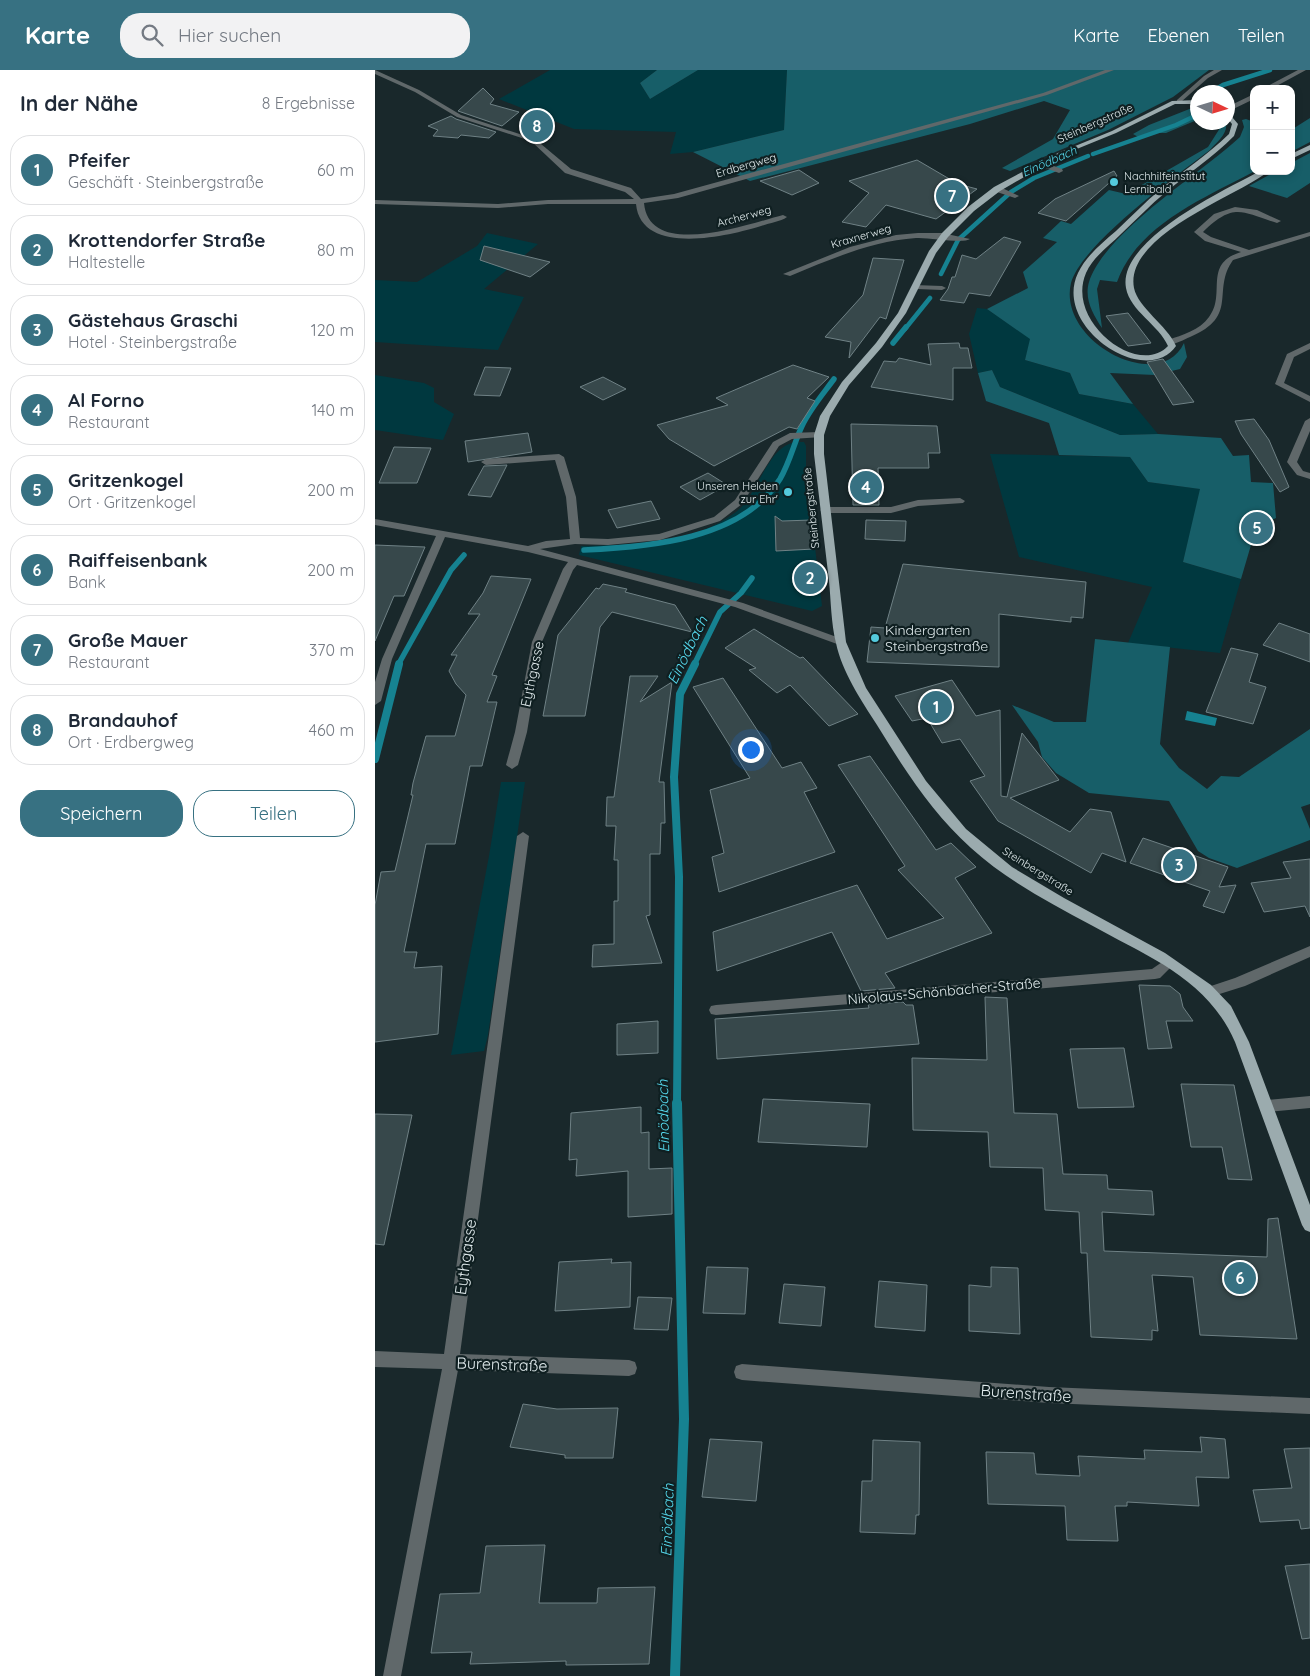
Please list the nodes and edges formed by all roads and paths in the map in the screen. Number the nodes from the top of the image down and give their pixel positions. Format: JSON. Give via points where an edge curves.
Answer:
{"nodes":[{"id":1,"x":1111,"y":70,"type":"edge"},
{"id":2,"x":1219,"y":70,"type":"edge"},
{"id":3,"x":1303,"y":70,"type":"edge"},
{"id":4,"x":375,"y":72,"type":"edge"},
{"id":5,"x":1273,"y":85,"type":"edge"},
{"id":6,"x":1250,"y":98,"type":"edge"},
{"id":7,"x":1190,"y":101,"type":"edge"},
{"id":8,"x":1179,"y":102,"type":"junction"},
{"id":9,"x":1235,"y":107,"type":"edge"},
{"id":10,"x":1233,"y":130,"type":"edge"},
{"id":11,"x":1310,"y":147,"type":"edge"},
{"id":12,"x":1295,"y":156,"type":"edge"},
{"id":13,"x":1043,"y":164,"type":"junction"},
{"id":14,"x":1056,"y":170,"type":"dead end"},
{"id":15,"x":1259,"y":175,"type":"edge"},
{"id":16,"x":997,"y":190,"type":"junction"},
{"id":17,"x":1011,"y":194,"type":"dead end"},
{"id":18,"x":375,"y":202,"type":"edge"},
{"id":19,"x":640,"y":202,"type":"junction"},
{"id":20,"x":783,"y":217,"type":"dead end"},
{"id":21,"x":1277,"y":221,"type":"dead end"},
{"id":22,"x":1310,"y":234,"type":"edge"},
{"id":23,"x":945,"y":235,"type":"junction"},
{"id":24,"x":965,"y":239,"type":"dead end"},
{"id":25,"x":1248,"y":252,"type":"junction"},
{"id":26,"x":787,"y":274,"type":"dead end"},
{"id":27,"x":917,"y":287,"type":"junction"},
{"id":28,"x":942,"y":288,"type":"dead end"},
{"id":29,"x":1171,"y":342,"type":"junction"},
{"id":30,"x":1310,"y":346,"type":"edge"},
{"id":31,"x":1310,"y":399,"type":"edge"},
{"id":32,"x":1310,"y":421,"type":"edge"},
{"id":33,"x":814,"y":435,"type":"junction"},
{"id":34,"x":486,"y":462,"type":"dead end"},
{"id":35,"x":1310,"y":476,"type":"edge"},
{"id":36,"x":960,"y":501,"type":"dead end"},
{"id":37,"x":825,"y":510,"type":"junction"},
{"id":38,"x":375,"y":522,"type":"edge"},
{"id":39,"x":441,"y":533,"type":"junction"},
{"id":40,"x":575,"y":541,"type":"junction"},
{"id":41,"x":528,"y":549,"type":"junction"},
{"id":42,"x":575,"y":560,"type":"junction"},
{"id":43,"x":841,"y":642,"type":"junction"},
{"id":44,"x":375,"y":658,"type":"edge"},
{"id":45,"x":387,"y":659,"type":"junction"},
{"id":46,"x":375,"y":701,"type":"edge"},
{"id":47,"x":512,"y":765,"type":"dead end"},
{"id":48,"x":523,"y":836,"type":"dead end"},
{"id":49,"x":1310,"y":951,"type":"edge"},
{"id":50,"x":1168,"y":963,"type":"junction"},
{"id":51,"x":1210,"y":992,"type":"junction"},
{"id":52,"x":716,"y":1010,"type":"dead end"},
{"id":53,"x":1310,"y":1102,"type":"edge"},
{"id":54,"x":1266,"y":1106,"type":"junction"},
{"id":55,"x":1310,"y":1225,"type":"edge"},
{"id":56,"x":375,"y":1359,"type":"edge"},
{"id":57,"x":451,"y":1362,"type":"junction"},
{"id":58,"x":629,"y":1368,"type":"dead end"},
{"id":59,"x":742,"y":1372,"type":"dead end"},
{"id":60,"x":1310,"y":1406,"type":"edge"},
{"id":61,"x":392,"y":1676,"type":"edge"}],
"edges":[{"from":1,"to":19,"type":"street","name":"Erdbergweg","via":[[1045,94],[694,192]]},
{"from":2,"to":8,"type":"street","via":[[1206,77]]},
{"from":3,"to":5,"type":"street"},
{"from":4,"to":19,"type":"street","via":[[459,116],[533,140],[568,171],[628,190]]},
{"from":6,"to":9,"type":"street"},
{"from":7,"to":8,"type":"main road","name":"Steinbergstraße"},
{"from":8,"to":13,"type":"main road","name":"Steinbergstraße"},
{"from":10,"to":29,"type":"main road","via":[[1232,135],[1163,191],[1098,251],[1080,277],[1078,300],[1086,322],[1104,344],[1128,355],[1151,357],[1169,352]]},
{"from":11,"to":12,"type":"main road"},
{"from":13,"to":14,"type":"street"},
{"from":13,"to":16,"type":"main road","name":"Steinbergstraße"},
{"from":15,"to":29,"type":"main road","via":[[1171,225],[1136,258],[1129,274],[1129,286],[1136,300]]},
{"from":16,"to":17,"type":"street"},
{"from":16,"to":23,"type":"main road","name":"Steinbergstraße","via":[[971,209]]},
{"from":18,"to":19,"type":"street","name":"Erdbergweg","via":[[498,206],[548,202]]},
{"from":19,"to":20,"type":"street","name":"Archerweg","via":[[639,212],[645,222],[659,230],[697,237],[726,234]]},
{"from":21,"to":25,"type":"street","via":[[1257,211],[1235,208],[1212,218],[1198,232],[1208,239]]},
{"from":22,"to":25,"type":"street"},
{"from":23,"to":24,"type":"street","name":"Kraxnerweg"},
{"from":23,"to":26,"type":"street","name":"Kraxnerweg","via":[[917,234],[883,239],[847,249]]},
{"from":23,"to":27,"type":"main road","name":"Steinbergstraße"},
{"from":25,"to":29,"type":"street","via":[[1230,258],[1223,266],[1213,318],[1203,327]]},
{"from":27,"to":28,"type":"street"},
{"from":27,"to":33,"type":"main road","name":"Steinbergstraße","via":[[879,346],[845,384]]},
{"from":30,"to":31,"type":"street","via":[[1290,356],[1279,384]]},
{"from":32,"to":35,"type":"street","via":[[1292,462],[1300,473]]},
{"from":33,"to":37,"type":"main road","name":"Steinbergstraße"},
{"from":33,"to":40,"type":"street","via":[[787,437],[776,444],[739,502],[717,519],[660,537],[608,542]]},
{"from":34,"to":40,"type":"street","via":[[559,457],[571,497]]},
{"from":36,"to":37,"type":"street","via":[[918,503],[891,510]]},
{"from":37,"to":43,"type":"main road","name":"Steinbergstraße"},
{"from":38,"to":39,"type":"street"},
{"from":39,"to":41,"type":"street"},
{"from":39,"to":45,"type":"street"},
{"from":40,"to":41,"type":"street"},
{"from":41,"to":42,"type":"street"},
{"from":42,"to":43,"type":"street","via":[[739,605]]},
{"from":42,"to":47,"type":"street","name":"Eythgasse","via":[[568,569],[537,642]]},
{"from":43,"to":50,"type":"main road","name":"Steinbergstraße","via":[[870,707],[932,797],[962,833],[1000,865]]},
{"from":44,"to":45,"type":"street"},
{"from":45,"to":46,"type":"street"},
{"from":48,"to":57,"type":"street","name":"Eythgasse"},
{"from":49,"to":51,"type":"street"},
{"from":50,"to":51,"type":"main road","name":"Steinbergstraße","via":[[1199,981]]},
{"from":50,"to":52,"type":"street","name":"Nikolaus-Schönbacher-Straße","via":[[1155,974]]},
{"from":51,"to":54,"type":"main road","name":"Steinbergstraße","via":[[1233,1024]]},
{"from":53,"to":54,"type":"street"},
{"from":54,"to":55,"type":"main road","name":"Steinbergstraße"},
{"from":56,"to":57,"type":"street","name":"Burenstraße"},
{"from":57,"to":58,"type":"street","name":"Burenstraße"},
{"from":57,"to":61,"type":"street","name":"Eythgasse"},
{"from":59,"to":60,"type":"street","name":"Burenstraße","via":[[1049,1395]]}]}
